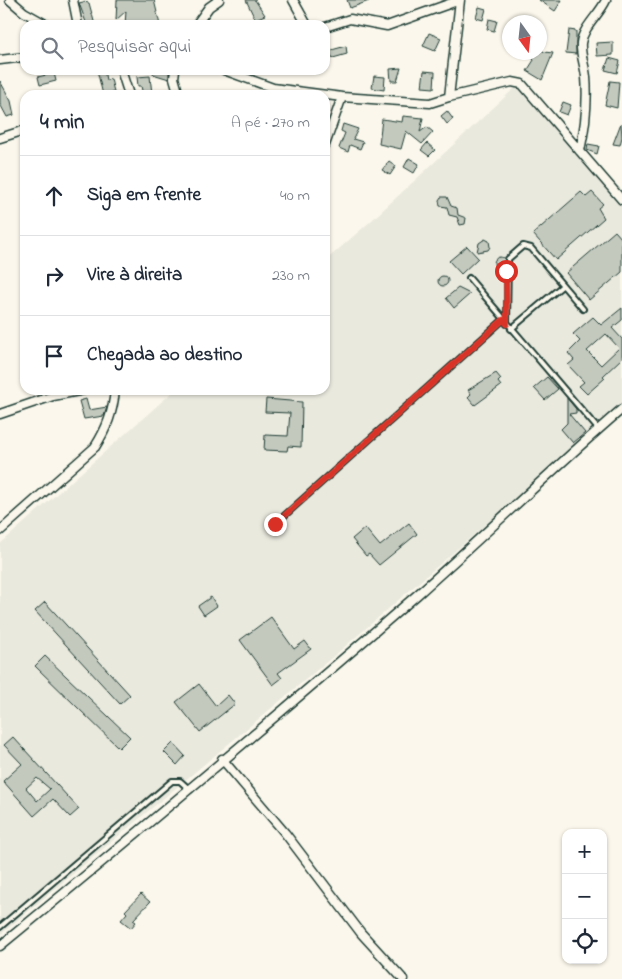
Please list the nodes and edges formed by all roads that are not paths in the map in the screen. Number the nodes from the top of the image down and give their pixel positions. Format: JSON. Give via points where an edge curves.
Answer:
{"nodes":[{"id":1,"x":10,"y":0,"type":"edge"},
{"id":2,"x":73,"y":0,"type":"edge"},
{"id":3,"x":219,"y":0,"type":"edge"},
{"id":4,"x":292,"y":0,"type":"edge"},
{"id":5,"x":460,"y":0,"type":"edge"},
{"id":6,"x":606,"y":0,"type":"edge"},
{"id":7,"x":38,"y":20,"type":"edge"},
{"id":8,"x":77,"y":20,"type":"edge"},
{"id":9,"x":200,"y":20,"type":"edge"},
{"id":10,"x":304,"y":20,"type":"edge"},
{"id":11,"x":330,"y":25,"type":"edge"},
{"id":12,"x":20,"y":58,"type":"edge"},
{"id":13,"x":0,"y":60,"type":"edge"},
{"id":14,"x":123,"y":75,"type":"edge"},
{"id":15,"x":174,"y":75,"type":"edge"},
{"id":16,"x":238,"y":75,"type":"edge"},
{"id":17,"x":127,"y":90,"type":"edge"},
{"id":18,"x":177,"y":90,"type":"edge"},
{"id":19,"x":288,"y":90,"type":"edge"},
{"id":20,"x":330,"y":95,"type":"edge"},
{"id":21,"x":342,"y":97,"type":"junction"},
{"id":22,"x":449,"y":97,"type":"junction"},
{"id":23,"x":330,"y":131,"type":"edge"},
{"id":24,"x":20,"y":132,"type":"edge"},
{"id":25,"x":0,"y":138,"type":"edge"},
{"id":26,"x":580,"y":150,"type":"junction"},
{"id":27,"x":622,"y":200,"type":"edge"},
{"id":28,"x":469,"y":278,"type":"dead end"},
{"id":29,"x":562,"y":286,"type":"junction"},
{"id":30,"x":583,"y":309,"type":"dead end"},
{"id":31,"x":503,"y":320,"type":"junction"},
{"id":32,"x":507,"y":324,"type":"junction"},
{"id":33,"x":511,"y":329,"type":"junction"},
{"id":34,"x":58,"y":395,"type":"edge"},
{"id":35,"x":114,"y":395,"type":"edge"},
{"id":36,"x":622,"y":409,"type":"edge"},
{"id":37,"x":0,"y":414,"type":"edge"},
{"id":38,"x":598,"y":429,"type":"junction"},
{"id":39,"x":275,"y":524,"type":"dead end"},
{"id":40,"x":2,"y":526,"type":"edge"},
{"id":41,"x":222,"y":759,"type":"junction"},
{"id":42,"x":190,"y":790,"type":"junction"},
{"id":43,"x":0,"y":927,"type":"edge"},
{"id":44,"x":0,"y":946,"type":"edge"},
{"id":45,"x":397,"y":975,"type":"edge"},
{"id":46,"x":403,"y":979,"type":"edge"}],
"edges":[{"from":1,"to":7,"type":"street"},
{"from":2,"to":8,"type":"street"},
{"from":3,"to":9,"type":"street"},
{"from":4,"to":10,"type":"street"},
{"from":5,"to":11,"type":"street","via":[[388,26],[350,19]]},
{"from":5,"to":22,"type":"street"},
{"from":6,"to":26,"type":"street","via":[[581,44],[586,79]]},
{"from":12,"to":13,"type":"street"},
{"from":14,"to":17,"type":"street"},
{"from":15,"to":18,"type":"street"},
{"from":16,"to":19,"type":"street"},
{"from":20,"to":21,"type":"street"},
{"from":21,"to":22,"type":"street","via":[[430,103]]},
{"from":21,"to":23,"type":"street"},
{"from":22,"to":26,"type":"street","via":[[519,82]]},
{"from":24,"to":25,"type":"street"},
{"from":26,"to":27,"type":"street"},
{"from":28,"to":31,"type":"lane"},
{"from":29,"to":30,"type":"lane"},
{"from":29,"to":32,"type":"lane","via":[[530,248],[523,246],[508,259]]},
{"from":29,"to":33,"type":"lane"},
{"from":31,"to":32,"type":"lane"},
{"from":31,"to":39,"type":"lane"},
{"from":32,"to":33,"type":"lane"},
{"from":33,"to":38,"type":"lane"},
{"from":34,"to":37,"type":"street"},
{"from":35,"to":40,"type":"street","via":[[109,423],[96,447]]},
{"from":36,"to":38,"type":"street"},
{"from":38,"to":41,"type":"street","via":[[418,594]]},
{"from":41,"to":42,"type":"street"},
{"from":41,"to":45,"type":"street","via":[[285,832]]},
{"from":42,"to":43,"type":"lane","via":[[180,781],[172,781]]},
{"from":42,"to":44,"type":"street"},
{"from":45,"to":46,"type":"street"}]}
